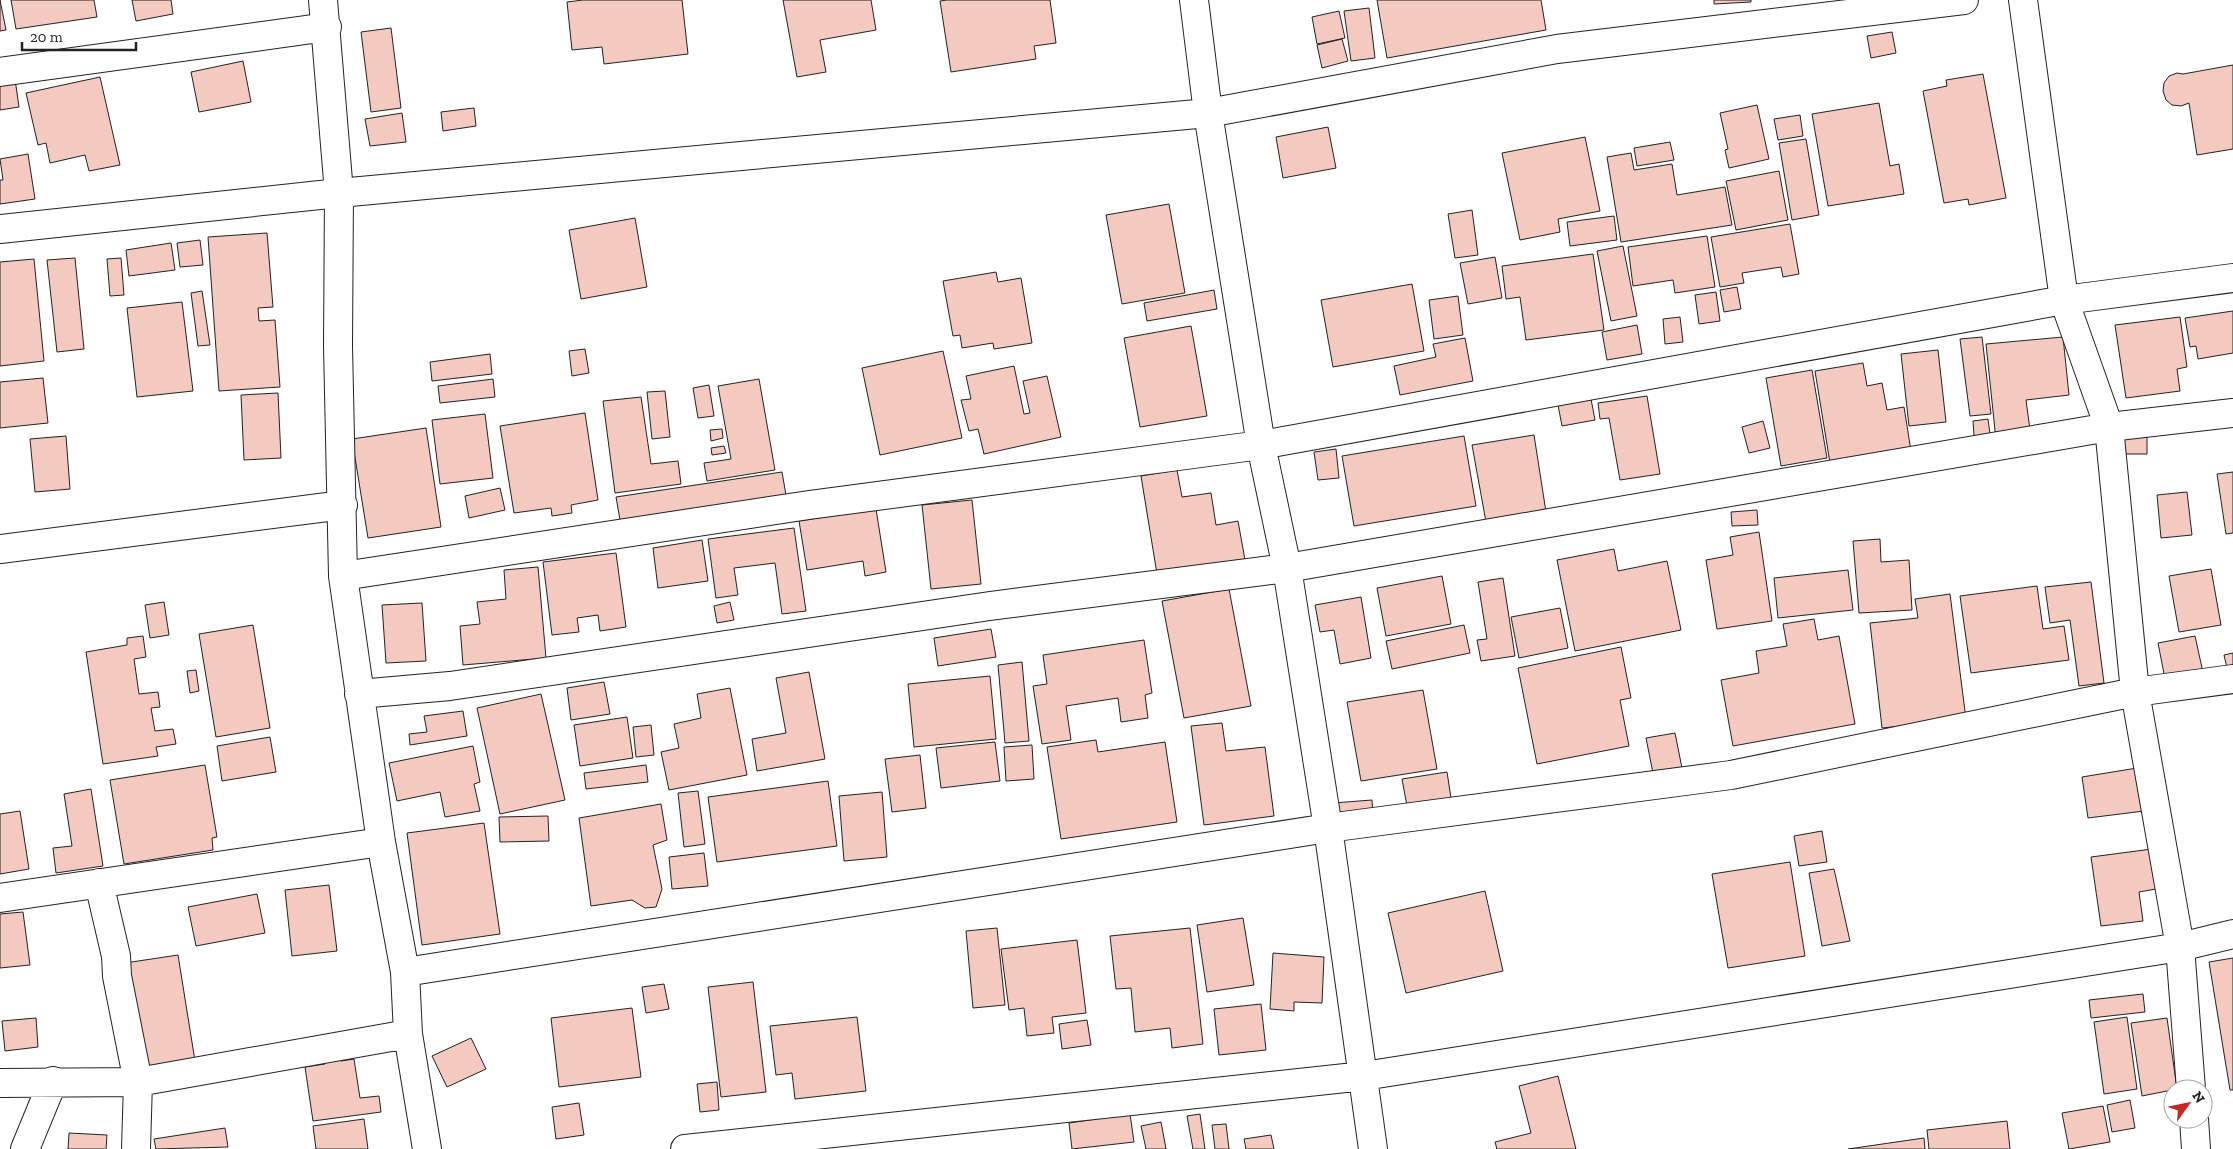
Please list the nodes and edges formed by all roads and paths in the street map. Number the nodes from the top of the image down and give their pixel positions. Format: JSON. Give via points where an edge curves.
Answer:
{"nodes":[{"id":1,"x":323,"y":0,"type":"edge"},
{"id":2,"x":1194,"y":0,"type":"edge"},
{"id":3,"x":1964,"y":0,"type":"edge"},
{"id":4,"x":2023,"y":0,"type":"edge"},
{"id":5,"x":327,"y":27,"type":"junction"},
{"id":6,"x":0,"y":72,"type":"edge"},
{"id":7,"x":1208,"y":113,"type":"junction"},
{"id":8,"x":339,"y":193,"type":"junction"},
{"id":9,"x":0,"y":229,"type":"edge"},
{"id":10,"x":2233,"y":278,"type":"edge"},
{"id":11,"x":2064,"y":300,"type":"junction"},
{"id":12,"x":2233,"y":413,"type":"edge"},
{"id":13,"x":2109,"y":427,"type":"junction"},
{"id":14,"x":1261,"y":445,"type":"junction"},
{"id":15,"x":343,"y":506,"type":"junction"},
{"id":16,"x":0,"y":549,"type":"edge"},
{"id":17,"x":1287,"y":568,"type":"junction"},
{"id":18,"x":343,"y":576,"type":"junction"},
{"id":19,"x":2233,"y":679,"type":"edge"},
{"id":20,"x":2135,"y":692,"type":"junction"},
{"id":21,"x":359,"y":694,"type":"junction"},
{"id":22,"x":1328,"y":828,"type":"junction"},
{"id":23,"x":381,"y":842,"type":"junction"},
{"id":24,"x":99,"y":883,"type":"junction"},
{"id":25,"x":0,"y":898,"type":"edge"},
{"id":26,"x":2233,"y":934,"type":"edge"},
{"id":27,"x":2180,"y":947,"type":"junction"},
{"id":28,"x":405,"y":972,"type":"junction"},
{"id":29,"x":408,"y":1034,"type":"junction"},
{"id":30,"x":1364,"y":1076,"type":"junction"},
{"id":31,"x":2190,"y":1079,"type":"edge"},
{"id":32,"x":53,"y":1081,"type":"junction"},
{"id":33,"x":138,"y":1082,"type":"junction"},
{"id":34,"x":0,"y":1083,"type":"edge"},
{"id":35,"x":2195,"y":1129,"type":"edge"},
{"id":36,"x":25,"y":1149,"type":"edge"},
{"id":37,"x":136,"y":1149,"type":"edge"},
{"id":38,"x":427,"y":1149,"type":"edge"},
{"id":39,"x":685,"y":1149,"type":"edge"},
{"id":40,"x":1374,"y":1149,"type":"edge"},
{"id":41,"x":2196,"y":1149,"type":"edge"}],
"edges":[{"from":1,"to":5,"type":"street"},
{"from":2,"to":7,"type":"street"},
{"from":3,"to":7,"type":"street","via":[[1558,49]]},
{"from":4,"to":11,"type":"street"},
{"from":5,"to":6,"type":"street"},
{"from":5,"to":8,"type":"street"},
{"from":7,"to":8,"type":"street"},
{"from":7,"to":14,"type":"street"},
{"from":8,"to":9,"type":"street"},
{"from":8,"to":15,"type":"street","via":[[338,346]]},
{"from":10,"to":11,"type":"street"},
{"from":11,"to":13,"type":"street"},
{"from":11,"to":14,"type":"street"},
{"from":12,"to":13,"type":"street"},
{"from":13,"to":17,"type":"street"},
{"from":13,"to":20,"type":"street"},
{"from":14,"to":17,"type":"street"},
{"from":14,"to":18,"type":"street","via":[[809,505]]},
{"from":15,"to":16,"type":"street"},
{"from":15,"to":18,"type":"street"},
{"from":17,"to":21,"type":"street","via":[[990,606],[450,686]]},
{"from":17,"to":22,"type":"street"},
{"from":18,"to":21,"type":"street"},
{"from":19,"to":20,"type":"street"},
{"from":20,"to":22,"type":"street","via":[[1731,775]]},
{"from":20,"to":27,"type":"street"},
{"from":21,"to":23,"type":"street"},
{"from":22,"to":28,"type":"street"},
{"from":22,"to":30,"type":"street"},
{"from":23,"to":24,"type":"street"},
{"from":23,"to":28,"type":"street"},
{"from":24,"to":25,"type":"street"},
{"from":24,"to":33,"type":"street","via":[[116,956]]},
{"from":26,"to":27,"type":"street"},
{"from":27,"to":30,"type":"street"},
{"from":27,"to":31,"type":"street"},
{"from":28,"to":29,"type":"street"},
{"from":29,"to":33,"type":"street"},
{"from":29,"to":38,"type":"street"},
{"from":30,"to":39,"type":"street"},
{"from":30,"to":40,"type":"street"},
{"from":32,"to":33,"type":"street"},
{"from":32,"to":34,"type":"street"},
{"from":32,"to":36,"type":"street"},
{"from":33,"to":37,"type":"street"},
{"from":35,"to":41,"type":"street"}]}
